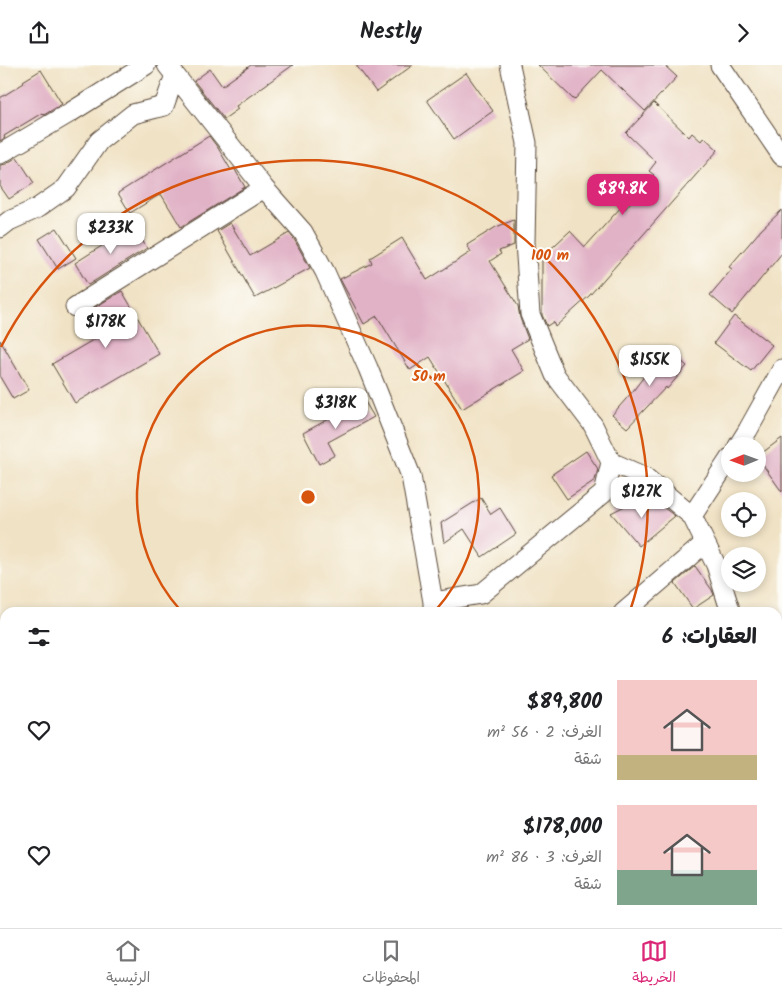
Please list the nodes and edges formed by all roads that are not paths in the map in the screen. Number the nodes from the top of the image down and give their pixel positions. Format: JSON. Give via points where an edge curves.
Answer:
{"nodes":[{"id":1,"x":146,"y":65,"type":"edge"},
{"id":2,"x":510,"y":65,"type":"edge"},
{"id":3,"x":720,"y":65,"type":"edge"},
{"id":4,"x":171,"y":70,"type":"edge"},
{"id":5,"x":0,"y":154,"type":"edge"},
{"id":6,"x":782,"y":156,"type":"edge"},
{"id":7,"x":264,"y":188,"type":"junction"},
{"id":8,"x":0,"y":227,"type":"edge"},
{"id":9,"x":75,"y":307,"type":"dead end"},
{"id":10,"x":782,"y":369,"type":"edge"},
{"id":11,"x":744,"y":437,"type":"edge"},
{"id":12,"x":611,"y":462,"type":"junction"},
{"id":13,"x":721,"y":472,"type":"edge"},
{"id":14,"x":692,"y":516,"type":"junction"},
{"id":15,"x":705,"y":543,"type":"junction"},
{"id":16,"x":433,"y":607,"type":"edge"},
{"id":17,"x":629,"y":607,"type":"edge"},
{"id":18,"x":729,"y":607,"type":"edge"}],
"edges":[{"from":1,"to":5,"type":"street"},
{"from":2,"to":12,"type":"street","via":[[527,143],[525,242],[530,314],[555,375],[593,425]]},
{"from":3,"to":6,"type":"street"},
{"from":4,"to":7,"type":"street"},
{"from":4,"to":8,"type":"street","via":[[164,106],[133,114],[99,141],[66,188],[36,209]]},
{"from":7,"to":9,"type":"street"},
{"from":7,"to":16,"type":"street","via":[[303,232],[325,272],[368,368],[411,476]]},
{"from":10,"to":11,"type":"street"},
{"from":12,"to":14,"type":"street","via":[[645,477]]},
{"from":12,"to":16,"type":"street","via":[[604,493],[481,594]]},
{"from":13,"to":14,"type":"street"},
{"from":14,"to":15,"type":"street"},
{"from":15,"to":17,"type":"street"},
{"from":15,"to":18,"type":"street","via":[[716,565]]}]}
